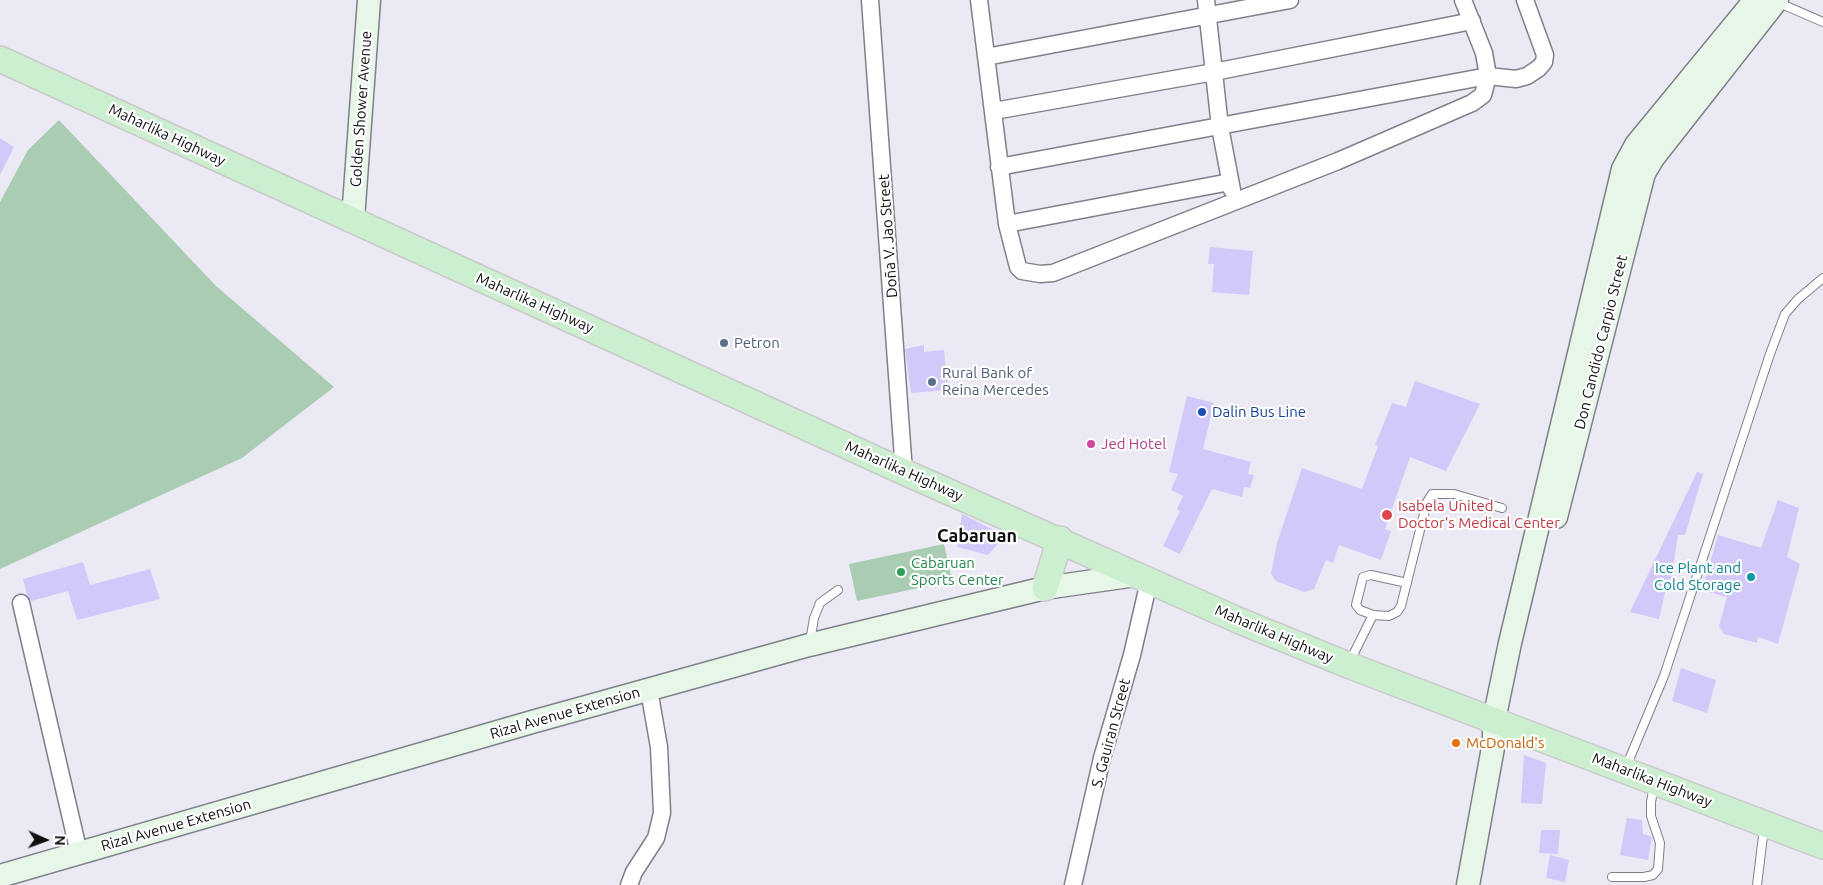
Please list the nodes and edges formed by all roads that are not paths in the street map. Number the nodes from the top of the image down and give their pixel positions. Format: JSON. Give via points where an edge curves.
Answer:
{"nodes":[{"id":1,"x":369,"y":0,"type":"edge"},
{"id":2,"x":870,"y":0,"type":"edge"},
{"id":3,"x":1290,"y":0,"type":"edge"},
{"id":4,"x":1463,"y":0,"type":"edge"},
{"id":5,"x":1525,"y":0,"type":"edge"},
{"id":6,"x":1771,"y":0,"type":"edge"},
{"id":7,"x":983,"y":1,"type":"edge"},
{"id":8,"x":1207,"y":7,"type":"edge"},
{"id":9,"x":1472,"y":21,"type":"junction"},
{"id":10,"x":1823,"y":22,"type":"edge"},
{"id":11,"x":986,"y":57,"type":"junction"},
{"id":12,"x":0,"y":59,"type":"edge"},
{"id":13,"x":1214,"y":72,"type":"junction"},
{"id":14,"x":1488,"y":76,"type":"junction"},
{"id":15,"x":994,"y":111,"type":"junction"},
{"id":16,"x":1220,"y":127,"type":"junction"},
{"id":17,"x":998,"y":167,"type":"junction"},
{"id":18,"x":1230,"y":182,"type":"junction"},
{"id":19,"x":1234,"y":200,"type":"junction"},
{"id":20,"x":353,"y":219,"type":"junction"},
{"id":21,"x":1007,"y":224,"type":"junction"},
{"id":22,"x":1823,"y":278,"type":"edge"},
{"id":23,"x":904,"y":472,"type":"junction"},
{"id":24,"x":1502,"y":508,"type":"dead end"},
{"id":25,"x":1060,"y":539,"type":"junction"},
{"id":26,"x":1143,"y":578,"type":"junction"},
{"id":27,"x":1408,"y":583,"type":"junction"},
{"id":28,"x":1045,"y":588,"type":"junction"},
{"id":29,"x":838,"y":590,"type":"dead end"},
{"id":30,"x":20,"y":603,"type":"dead end"},
{"id":31,"x":1373,"y":615,"type":"junction"},
{"id":32,"x":809,"y":645,"type":"junction"},
{"id":33,"x":1348,"y":665,"type":"junction"},
{"id":34,"x":649,"y":690,"type":"junction"},
{"id":35,"x":1498,"y":729,"type":"junction"},
{"id":36,"x":1625,"y":770,"type":"junction"},
{"id":37,"x":1656,"y":781,"type":"junction"},
{"id":38,"x":1765,"y":824,"type":"junction"},
{"id":39,"x":1823,"y":846,"type":"edge"},
{"id":40,"x":79,"y":853,"type":"junction"},
{"id":41,"x":0,"y":876,"type":"edge"},
{"id":42,"x":1612,"y":877,"type":"dead end"},
{"id":43,"x":629,"y":885,"type":"edge"},
{"id":44,"x":1073,"y":885,"type":"edge"},
{"id":45,"x":1468,"y":885,"type":"edge"},
{"id":46,"x":1757,"y":885,"type":"edge"}],
"edges":[{"from":1,"to":20,"type":"main road","name":"Golden Shower Avenue"},
{"from":2,"to":23,"type":"street","name":"Doña V. Jao Street"},
{"from":3,"to":8,"type":"street"},
{"from":4,"to":9,"type":"street"},
{"from":5,"to":14,"type":"street","via":[[1543,48],[1544,62],[1527,76],[1516,79]]},
{"from":6,"to":10,"type":"lane"},
{"from":6,"to":35,"type":"main road","name":"Don Candido Carpio Street","via":[[1627,158],[1510,643]]},
{"from":7,"to":11,"type":"street"},
{"from":8,"to":11,"type":"street"},
{"from":8,"to":13,"type":"street"},
{"from":9,"to":13,"type":"street"},
{"from":9,"to":14,"type":"street","via":[[1484,53]]},
{"from":11,"to":15,"type":"street"},
{"from":12,"to":20,"type":"main road","name":"Maharlika Highway"},
{"from":13,"to":15,"type":"street"},
{"from":13,"to":16,"type":"street"},
{"from":14,"to":16,"type":"street"},
{"from":14,"to":19,"type":"street","via":[[1483,95],[1472,102],[1338,161]]},
{"from":15,"to":17,"type":"street"},
{"from":16,"to":17,"type":"street"},
{"from":16,"to":18,"type":"street"},
{"from":17,"to":21,"type":"street"},
{"from":18,"to":19,"type":"street"},
{"from":18,"to":21,"type":"street"},
{"from":19,"to":21,"type":"street","via":[[1053,273],[1022,271],[1018,267]]},
{"from":20,"to":23,"type":"main road","name":"Maharlika Highway"},
{"from":22,"to":36,"type":"lane","via":[[1798,298],[1785,314],[1664,676]]},
{"from":23,"to":25,"type":"main road","name":"Maharlika Highway"},
{"from":24,"to":27,"type":"lane","via":[[1454,494],[1432,494],[1427,502]]},
{"from":25,"to":26,"type":"main road","name":"Maharlika Highway"},
{"from":25,"to":28,"type":"main road"},
{"from":26,"to":28,"type":"main road","name":"Rizal Avenue Extension"},
{"from":26,"to":33,"type":"main road","name":"Maharlika Highway"},
{"from":26,"to":44,"type":"street","name":"S. Gauiran Street","via":[[1132,655],[1102,758]]},
{"from":27,"to":31,"type":"lane","via":[[1398,612],[1390,616]]},
{"from":27,"to":31,"type":"lane","via":[[1371,575],[1363,578],[1356,605]]},
{"from":28,"to":32,"type":"main road","name":"Rizal Avenue Extension"},
{"from":29,"to":32,"type":"lane","via":[[820,603]]},
{"from":30,"to":40,"type":"street"},
{"from":31,"to":33,"type":"lane"},
{"from":32,"to":34,"type":"main road","name":"Rizal Avenue Extension"},
{"from":33,"to":35,"type":"main road","name":"Maharlika Highway"},
{"from":34,"to":40,"type":"main road","name":"Rizal Avenue Extension"},
{"from":34,"to":43,"type":"street","via":[[659,746],[662,812],[656,838]]},
{"from":35,"to":36,"type":"main road","name":"Maharlika Highway"},
{"from":35,"to":45,"type":"main road","name":"Don Candido Carpio Street"},
{"from":36,"to":37,"type":"main road","name":"Maharlika Highway"},
{"from":37,"to":38,"type":"main road","name":"Maharlika Highway"},
{"from":37,"to":42,"type":"lane","via":[[1651,816],[1660,843],[1658,869],[1653,875],[1644,877]]},
{"from":38,"to":39,"type":"main road","name":"Maharlika Highway"},
{"from":38,"to":46,"type":"lane"},
{"from":40,"to":41,"type":"main road","name":"Rizal Avenue Extension"}]}
